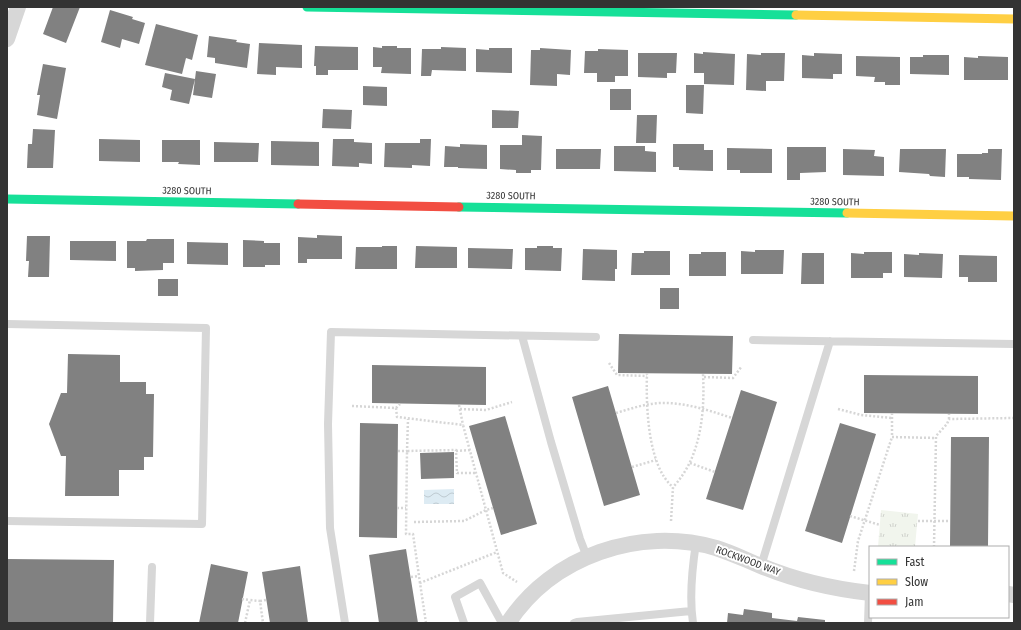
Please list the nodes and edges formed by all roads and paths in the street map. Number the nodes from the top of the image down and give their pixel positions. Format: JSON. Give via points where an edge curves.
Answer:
{"nodes":[{"id":1,"x":18,"y":7,"type":"edge"},
{"id":2,"x":307,"y":7,"type":"edge"},
{"id":3,"x":1014,"y":19,"type":"edge"},
{"id":4,"x":7,"y":39,"type":"edge"},
{"id":5,"x":7,"y":199,"type":"edge"},
{"id":6,"x":1014,"y":216,"type":"edge"},
{"id":7,"x":7,"y":324,"type":"edge"},
{"id":8,"x":522,"y":336,"type":"junction"},
{"id":9,"x":596,"y":337,"type":"dead end"},
{"id":10,"x":753,"y":340,"type":"dead end"},
{"id":11,"x":830,"y":341,"type":"junction"},
{"id":12,"x":1014,"y":344,"type":"edge"},
{"id":13,"x":609,"y":363,"type":"dead end"},
{"id":14,"x":742,"y":366,"type":"dead end"},
{"id":15,"x":512,"y":402,"type":"dead end"},
{"id":16,"x":400,"y":404,"type":"dead end"},
{"id":17,"x":459,"y":404,"type":"dead end"},
{"id":18,"x":646,"y":405,"type":"junction"},
{"id":19,"x":352,"y":406,"type":"dead end"},
{"id":20,"x":396,"y":408,"type":"junction"},
{"id":21,"x":460,"y":409,"type":"junction"},
{"id":22,"x":703,"y":409,"type":"junction"},
{"id":23,"x":838,"y":409,"type":"dead end"},
{"id":24,"x":616,"y":413,"type":"dead end"},
{"id":25,"x":892,"y":413,"type":"dead end"},
{"id":26,"x":949,"y":414,"type":"dead end"},
{"id":27,"x":732,"y":418,"type":"dead end"},
{"id":28,"x":892,"y":418,"type":"junction"},
{"id":29,"x":949,"y":418,"type":"junction"},
{"id":30,"x":1014,"y":418,"type":"edge"},
{"id":31,"x":408,"y":419,"type":"junction"},
{"id":32,"x":464,"y":425,"type":"junction"},
{"id":33,"x":892,"y":437,"type":"junction"},
{"id":34,"x":936,"y":438,"type":"junction"},
{"id":35,"x":470,"y":450,"type":"junction"},
{"id":36,"x":398,"y":451,"type":"dead end"},
{"id":37,"x":407,"y":451,"type":"junction"},
{"id":38,"x":456,"y":451,"type":"junction"},
{"id":39,"x":656,"y":460,"type":"junction"},
{"id":40,"x":690,"y":463,"type":"junction"},
{"id":41,"x":632,"y":467,"type":"dead end"},
{"id":42,"x":715,"y":472,"type":"dead end"},
{"id":43,"x":476,"y":473,"type":"junction"},
{"id":44,"x":673,"y":487,"type":"junction"},
{"id":45,"x":397,"y":508,"type":"dead end"},
{"id":46,"x":406,"y":508,"type":"junction"},
{"id":47,"x":493,"y":508,"type":"dead end"},
{"id":48,"x":486,"y":510,"type":"junction"},
{"id":49,"x":850,"y":516,"type":"dead end"},
{"id":50,"x":7,"y":521,"type":"edge"},
{"id":51,"x":671,"y":521,"type":"dead end"},
{"id":52,"x":865,"y":521,"type":"junction"},
{"id":53,"x":918,"y":521,"type":"dead end"},
{"id":54,"x":934,"y":521,"type":"junction"},
{"id":55,"x":950,"y":521,"type":"dead end"},
{"id":56,"x":414,"y":522,"type":"dead end"},
{"id":57,"x":880,"y":525,"type":"dead end"},
{"id":58,"x":696,"y":543,"type":"junction"},
{"id":59,"x":934,"y":546,"type":"edge"},
{"id":60,"x":497,"y":552,"type":"junction"},
{"id":61,"x":587,"y":557,"type":"junction"},
{"id":62,"x":761,"y":566,"type":"junction"},
{"id":63,"x":152,"y":567,"type":"dead end"},
{"id":64,"x":854,"y":571,"type":"dead end"},
{"id":65,"x":419,"y":576,"type":"junction"},
{"id":66,"x":411,"y":578,"type":"dead end"},
{"id":67,"x":517,"y":582,"type":"dead end"},
{"id":68,"x":420,"y":583,"type":"junction"},
{"id":69,"x":869,"y":592,"type":"edge"},
{"id":70,"x":242,"y":599,"type":"dead end"},
{"id":71,"x":250,"y":600,"type":"junction"},
{"id":72,"x":266,"y":600,"type":"dead end"},
{"id":73,"x":260,"y":601,"type":"junction"},
{"id":74,"x":691,"y":611,"type":"junction"},
{"id":75,"x":150,"y":623,"type":"edge"},
{"id":76,"x":245,"y":623,"type":"edge"},
{"id":77,"x":263,"y":623,"type":"edge"},
{"id":78,"x":345,"y":623,"type":"edge"},
{"id":79,"x":426,"y":623,"type":"edge"},
{"id":80,"x":464,"y":623,"type":"edge"},
{"id":81,"x":502,"y":623,"type":"edge"},
{"id":82,"x":508,"y":623,"type":"edge"},
{"id":83,"x":574,"y":623,"type":"edge"},
{"id":84,"x":693,"y":623,"type":"edge"},
{"id":85,"x":868,"y":623,"type":"edge"}],
"edges":[{"from":1,"to":4,"type":"street"},
{"from":2,"to":3,"type":"street"},
{"from":5,"to":6,"type":"street","name":"3280 SOUTH"},
{"from":7,"to":50,"type":"lane","via":[[206,328],[202,524]]},
{"from":8,"to":9,"type":"lane"},
{"from":8,"to":61,"type":"lane","via":[[550,442]]},
{"from":8,"to":78,"type":"lane","via":[[331,332],[328,424],[330,528]]},
{"from":10,"to":11,"type":"lane"},
{"from":11,"to":12,"type":"lane"},
{"from":11,"to":62,"type":"lane"},
{"from":13,"to":18,"type":"path","via":[[617,375],[647,374]]},
{"from":14,"to":22,"type":"path","via":[[733,378],[703,375]]},
{"from":15,"to":21,"type":"path","via":[[486,410]]},
{"from":16,"to":20,"type":"path"},
{"from":17,"to":21,"type":"path"},
{"from":18,"to":22,"type":"path","via":[[673,403]]},
{"from":18,"to":24,"type":"path"},
{"from":18,"to":39,"type":"path"},
{"from":19,"to":20,"type":"path"},
{"from":20,"to":31,"type":"path","via":[[397,417]]},
{"from":21,"to":32,"type":"path"},
{"from":22,"to":27,"type":"path"},
{"from":22,"to":40,"type":"path","via":[[698,441]]},
{"from":23,"to":28,"type":"path","via":[[861,415]]},
{"from":25,"to":28,"type":"path"},
{"from":26,"to":29,"type":"path"},
{"from":28,"to":33,"type":"path"},
{"from":29,"to":30,"type":"path"},
{"from":29,"to":34,"type":"path"},
{"from":31,"to":32,"type":"path"},
{"from":31,"to":37,"type":"path"},
{"from":32,"to":35,"type":"path"},
{"from":33,"to":34,"type":"path"},
{"from":33,"to":52,"type":"path"},
{"from":34,"to":54,"type":"path"},
{"from":35,"to":38,"type":"path"},
{"from":35,"to":43,"type":"path"},
{"from":36,"to":37,"type":"path"},
{"from":37,"to":38,"type":"path"},
{"from":37,"to":46,"type":"path"},
{"from":38,"to":43,"type":"path","via":[[457,473]]},
{"from":39,"to":41,"type":"path"},
{"from":39,"to":44,"type":"path","via":[[667,483]]},
{"from":40,"to":42,"type":"path"},
{"from":40,"to":44,"type":"path"},
{"from":43,"to":48,"type":"path"},
{"from":44,"to":51,"type":"path"},
{"from":45,"to":46,"type":"path"},
{"from":46,"to":65,"type":"path","via":[[406,534],[412,534]]},
{"from":47,"to":48,"type":"path"},
{"from":48,"to":56,"type":"path","via":[[464,521]]},
{"from":48,"to":60,"type":"path"},
{"from":49,"to":52,"type":"path"},
{"from":52,"to":57,"type":"path"},
{"from":52,"to":64,"type":"path","via":[[858,542]]},
{"from":53,"to":54,"type":"path"},
{"from":54,"to":55,"type":"path"},
{"from":54,"to":59,"type":"path"},
{"from":58,"to":61,"type":"street","name":"ROCKWOOD WAY","via":[[653,541],[609,549]]},
{"from":58,"to":62,"type":"street","name":"ROCKWOOD WAY","via":[[734,554]]},
{"from":58,"to":74,"type":"lane"},
{"from":60,"to":67,"type":"path","via":[[503,572]]},
{"from":60,"to":68,"type":"path"},
{"from":61,"to":82,"type":"street","name":"ROCKWOOD WAY","via":[[555,574],[540,586],[525,600]]},
{"from":62,"to":69,"type":"street","name":"ROCKWOOD WAY","via":[[815,583]]},
{"from":63,"to":75,"type":"lane"},
{"from":65,"to":66,"type":"path"},
{"from":65,"to":68,"type":"path"},
{"from":68,"to":79,"type":"path"},
{"from":69,"to":85,"type":"lane"},
{"from":70,"to":71,"type":"path"},
{"from":71,"to":73,"type":"path"},
{"from":71,"to":76,"type":"path"},
{"from":72,"to":73,"type":"path"},
{"from":73,"to":77,"type":"path"},
{"from":74,"to":83,"type":"lane"},
{"from":74,"to":84,"type":"lane"},
{"from":80,"to":81,"type":"lane","via":[[455,597],[480,583]]}]}
